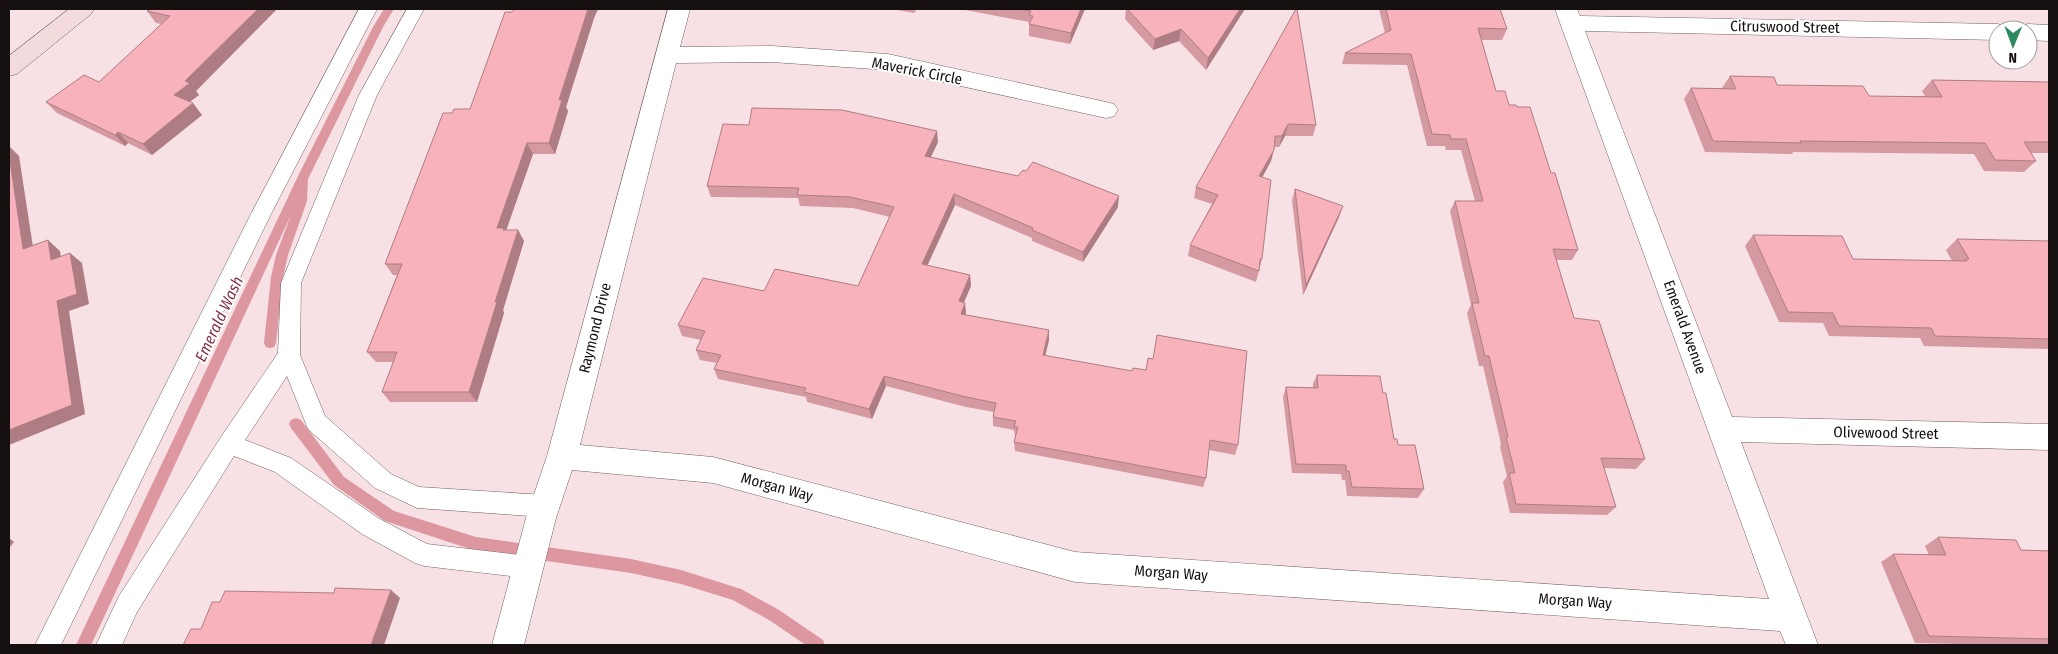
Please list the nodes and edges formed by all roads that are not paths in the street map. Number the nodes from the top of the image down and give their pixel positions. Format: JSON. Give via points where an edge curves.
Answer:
{"nodes":[{"id":1,"x":83,"y":9,"type":"edge"},
{"id":2,"x":368,"y":9,"type":"edge"},
{"id":3,"x":415,"y":9,"type":"edge"},
{"id":4,"x":679,"y":9,"type":"edge"},
{"id":5,"x":1569,"y":16,"type":"edge"},
{"id":6,"x":1988,"y":32,"type":"edge"},
{"id":7,"x":666,"y":55,"type":"junction"},
{"id":8,"x":9,"y":68,"type":"edge"},
{"id":9,"x":1106,"y":110,"type":"dead end"},
{"id":10,"x":289,"y":355,"type":"junction"},
{"id":11,"x":1723,"y":429,"type":"junction"},
{"id":12,"x":2049,"y":437,"type":"edge"},
{"id":13,"x":229,"y":444,"type":"junction"},
{"id":14,"x":562,"y":456,"type":"junction"},
{"id":15,"x":543,"y":512,"type":"junction"},
{"id":16,"x":528,"y":566,"type":"junction"},
{"id":17,"x":1792,"y":616,"type":"junction"},
{"id":18,"x":48,"y":645,"type":"edge"},
{"id":19,"x":109,"y":645,"type":"edge"},
{"id":20,"x":508,"y":645,"type":"edge"},
{"id":21,"x":1802,"y":645,"type":"edge"}],
"edges":[{"from":1,"to":8,"type":"main road"},
{"from":2,"to":18,"type":"lane","via":[[262,212]]},
{"from":3,"to":10,"type":"lane","via":[[368,95],[291,283]]},
{"from":4,"to":7,"type":"street","name":"Raymond Drive"},
{"from":5,"to":6,"type":"street","name":"Citruswood Street"},
{"from":5,"to":11,"type":"street","name":"Emerald Avenue"},
{"from":7,"to":9,"type":"street","name":"Maverick Circle","via":[[772,54],[888,62]]},
{"from":7,"to":14,"type":"street","name":"Raymond Drive"},
{"from":10,"to":13,"type":"lane"},
{"from":10,"to":15,"type":"lane","via":[[316,422],[383,481],[417,497]]},
{"from":11,"to":12,"type":"street","name":"Olivewood Street"},
{"from":11,"to":17,"type":"street","name":"Emerald Avenue"},
{"from":13,"to":16,"type":"lane","via":[[283,465],[370,526],[424,555]]},
{"from":13,"to":19,"type":"lane","via":[[128,604]]},
{"from":14,"to":15,"type":"street","name":"Raymond Drive"},
{"from":14,"to":17,"type":"street","name":"Morgan Way","via":[[713,470],[1075,567]]},
{"from":15,"to":16,"type":"street","name":"Raymond Drive"},
{"from":16,"to":20,"type":"street","name":"Raymond Drive"},
{"from":17,"to":21,"type":"street","name":"Emerald Avenue"}]}
